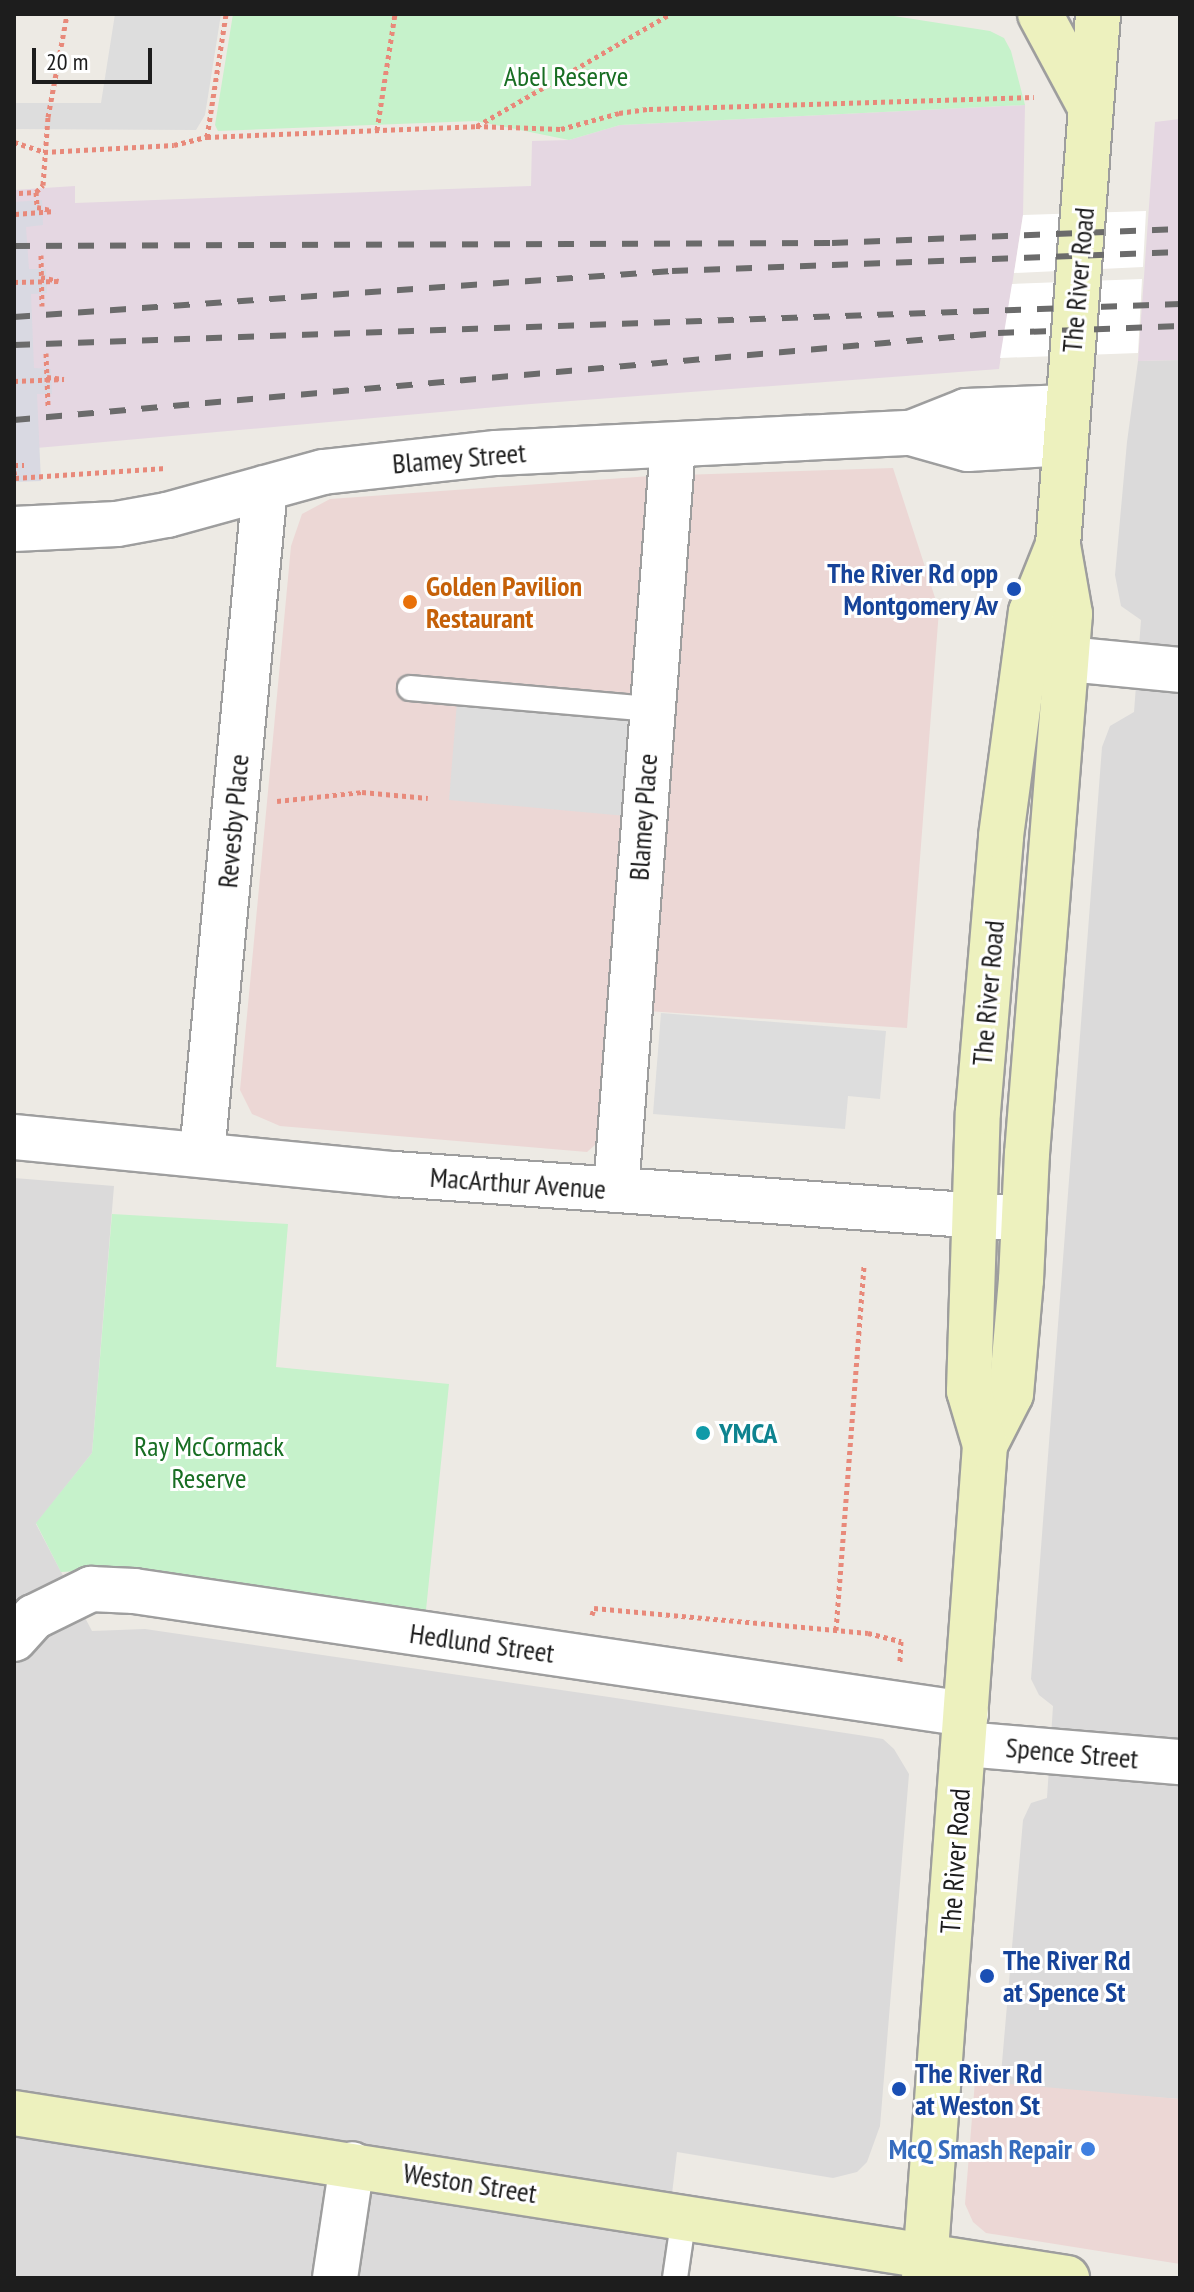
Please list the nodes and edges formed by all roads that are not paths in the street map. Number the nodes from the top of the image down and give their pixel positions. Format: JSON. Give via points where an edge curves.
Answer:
{"nodes":[{"id":1,"x":1040,"y":14,"type":"edge"},
{"id":2,"x":1098,"y":14,"type":"edge"},
{"id":3,"x":1091,"y":109,"type":"junction"},
{"id":4,"x":1067,"y":425,"type":"junction"},
{"id":5,"x":673,"y":445,"type":"junction"},
{"id":6,"x":265,"y":488,"type":"junction"},
{"id":7,"x":14,"y":529,"type":"edge"},
{"id":8,"x":1058,"y":545,"type":"junction"},
{"id":9,"x":1068,"y":659,"type":"junction"},
{"id":10,"x":1180,"y":670,"type":"edge"},
{"id":11,"x":410,"y":688,"type":"dead end"},
{"id":12,"x":651,"y":709,"type":"junction"},
{"id":13,"x":14,"y":1137,"type":"edge"},
{"id":14,"x":202,"y":1154,"type":"junction"},
{"id":15,"x":616,"y":1190,"type":"junction"},
{"id":16,"x":972,"y":1216,"type":"junction"},
{"id":17,"x":1023,"y":1219,"type":"junction"},
{"id":18,"x":985,"y":1445,"type":"junction"},
{"id":19,"x":14,"y":1639,"type":"edge"},
{"id":20,"x":965,"y":1729,"type":"junction"},
{"id":21,"x":1180,"y":1762,"type":"edge"},
{"id":22,"x":14,"y":2113,"type":"edge"},
{"id":23,"x":352,"y":2164,"type":"junction"},
{"id":24,"x":684,"y":2216,"type":"junction"},
{"id":25,"x":925,"y":2266,"type":"edge"},
{"id":26,"x":335,"y":2278,"type":"edge"},
{"id":27,"x":675,"y":2278,"type":"edge"},
{"id":28,"x":1067,"y":2278,"type":"edge"}],
"edges":[{"from":1,"to":3,"type":"main road"},
{"from":2,"to":3,"type":"main road","name":"The River Road"},
{"from":3,"to":4,"type":"main road","name":"The River Road"},
{"from":4,"to":5,"type":"street","name":"Blamey Street","via":[[966,411],[911,433]]},
{"from":4,"to":8,"type":"main road","name":"The River Road"},
{"from":5,"to":6,"type":"street","name":"Blamey Street","via":[[496,453],[352,467]]},
{"from":5,"to":12,"type":"street","name":"Blamey Place"},
{"from":6,"to":7,"type":"street","name":"Blamey Street","via":[[117,524]]},
{"from":6,"to":14,"type":"street","name":"Revesby Place"},
{"from":8,"to":9,"type":"main road","name":"The River Road","via":[[1070,614]]},
{"from":8,"to":16,"type":"main road","name":"The River Road","via":[[1031,612],[1010,764]]},
{"from":9,"to":10,"type":"street"},
{"from":9,"to":17,"type":"main road","name":"The River Road"},
{"from":11,"to":12,"type":"lane"},
{"from":12,"to":15,"type":"street","name":"Blamey Place"},
{"from":13,"to":14,"type":"street","name":"MacArthur Avenue"},
{"from":14,"to":15,"type":"street","name":"MacArthur Avenue"},
{"from":15,"to":16,"type":"street","name":"MacArthur Avenue"},
{"from":16,"to":17,"type":"street","name":"MacArthur Avenue"},
{"from":16,"to":18,"type":"main road","name":"The River Road","via":[[969,1391]]},
{"from":17,"to":18,"type":"main road","name":"The River Road","via":[[1011,1394]]},
{"from":18,"to":20,"type":"main road","name":"The River Road"},
{"from":19,"to":20,"type":"street","name":"Hedlund Street","via":[[34,1617],[91,1589],[134,1591]]},
{"from":20,"to":21,"type":"street","name":"Spence Street"},
{"from":20,"to":25,"type":"main road","name":"The River Road"},
{"from":22,"to":23,"type":"main road","name":"Weston Street"},
{"from":23,"to":24,"type":"main road","name":"Weston Street"},
{"from":23,"to":26,"type":"street"},
{"from":24,"to":25,"type":"main road","name":"Weston Street"},
{"from":24,"to":27,"type":"lane"},
{"from":25,"to":28,"type":"main road","name":"Weston Street"}]}
